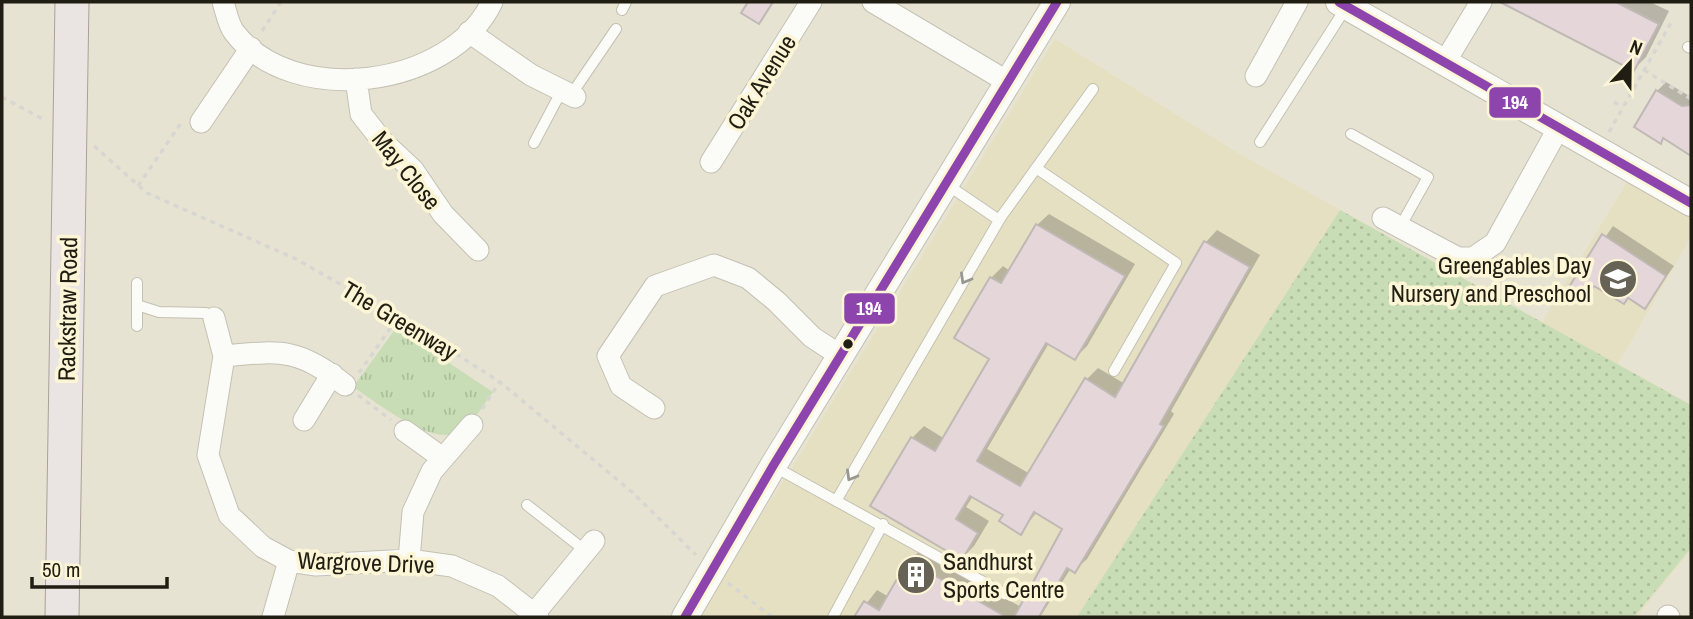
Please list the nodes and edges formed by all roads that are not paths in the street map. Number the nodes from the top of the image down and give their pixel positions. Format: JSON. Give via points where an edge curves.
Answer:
{"nodes":[{"id":1,"x":72,"y":2,"type":"edge"},
{"id":2,"x":223,"y":2,"type":"edge"},
{"id":3,"x":492,"y":2,"type":"edge"},
{"id":4,"x":811,"y":2,"type":"edge"},
{"id":5,"x":873,"y":2,"type":"edge"},
{"id":6,"x":1057,"y":2,"type":"edge"},
{"id":7,"x":1297,"y":2,"type":"edge"},
{"id":8,"x":1481,"y":2,"type":"edge"},
{"id":9,"x":1343,"y":4,"type":"edge"},
{"id":10,"x":617,"y":29,"type":"dead end"},
{"id":11,"x":469,"y":32,"type":"junction"},
{"id":12,"x":251,"y":48,"type":"junction"},
{"id":13,"x":1445,"y":62,"type":"junction"},
{"id":14,"x":1255,"y":76,"type":"dead end"},
{"id":15,"x":356,"y":79,"type":"junction"},
{"id":16,"x":1008,"y":82,"type":"junction"},
{"id":17,"x":1093,"y":89,"type":"dead end"},
{"id":18,"x":569,"y":94,"type":"junction"},
{"id":19,"x":193,"y":120,"type":"road end"},
{"id":20,"x":1559,"y":127,"type":"junction"},
{"id":21,"x":1351,"y":134,"type":"dead end"},
{"id":22,"x":1260,"y":142,"type":"dead end"},
{"id":23,"x":534,"y":143,"type":"dead end"},
{"id":24,"x":711,"y":162,"type":"dead end"},
{"id":25,"x":1036,"y":168,"type":"junction"},
{"id":26,"x":944,"y":183,"type":"junction"},
{"id":27,"x":1691,"y":203,"type":"edge"},
{"id":28,"x":999,"y":220,"type":"junction"},
{"id":29,"x":1391,"y":223,"type":"joint"},
{"id":30,"x":478,"y":250,"type":"dead end"},
{"id":31,"x":136,"y":283,"type":"dead end"},
{"id":32,"x":137,"y":305,"type":"junction"},
{"id":33,"x":214,"y":318,"type":"joint"},
{"id":34,"x":136,"y":326,"type":"dead end"},
{"id":35,"x":224,"y":356,"type":"junction"},
{"id":36,"x":841,"y":356,"type":"junction"},
{"id":37,"x":1114,"y":371,"type":"dead end"},
{"id":38,"x":654,"y":408,"type":"dead end"},
{"id":39,"x":304,"y":420,"type":"dead end"},
{"id":40,"x":472,"y":425,"type":"road end"},
{"id":41,"x":405,"y":431,"type":"road end"},
{"id":42,"x":441,"y":457,"type":"junction"},
{"id":43,"x":773,"y":466,"type":"junction"},
{"id":44,"x":836,"y":501,"type":"junction"},
{"id":45,"x":527,"y":505,"type":"dead end"},
{"id":46,"x":883,"y":524,"type":"junction"},
{"id":47,"x":590,"y":547,"type":"joint"},
{"id":48,"x":409,"y":560,"type":"junction"},
{"id":49,"x":289,"y":561,"type":"junction"},
{"id":50,"x":1005,"y":594,"type":"dead end"},
{"id":51,"x":536,"y":616,"type":"edge"},
{"id":52,"x":62,"y":617,"type":"edge"},
{"id":53,"x":273,"y":617,"type":"edge"},
{"id":54,"x":685,"y":617,"type":"edge"},
{"id":55,"x":833,"y":617,"type":"edge"}],
"edges":[{"from":1,"to":52,"type":"main road","name":"Rackstraw Road"},
{"from":2,"to":12,"type":"street","via":[[233,31]]},
{"from":3,"to":11,"type":"street"},
{"from":4,"to":24,"type":"street","name":"Oak Avenue"},
{"from":5,"to":16,"type":"street"},
{"from":6,"to":16,"type":"street"},
{"from":7,"to":14,"type":"street"},
{"from":8,"to":13,"type":"street"},
{"from":9,"to":13,"type":"street"},
{"from":9,"to":22,"type":"lane"},
{"from":10,"to":18,"type":"lane"},
{"from":11,"to":15,"type":"street","via":[[447,54],[387,77]]},
{"from":11,"to":18,"type":"street"},
{"from":12,"to":15,"type":"street","via":[[275,64],[332,80]]},
{"from":12,"to":19,"type":"street"},
{"from":13,"to":20,"type":"street"},
{"from":15,"to":30,"type":"street","name":"May Close","via":[[361,114]]},
{"from":16,"to":26,"type":"street"},
{"from":17,"to":25,"type":"lane"},
{"from":18,"to":23,"type":"lane"},
{"from":20,"to":27,"type":"street"},
{"from":20,"to":29,"type":"street","via":[[1495,243],[1473,258],[1458,258]]},
{"from":21,"to":29,"type":"lane","via":[[1428,177]]},
{"from":25,"to":28,"type":"lane"},
{"from":25,"to":37,"type":"lane","via":[[1176,263]]},
{"from":26,"to":28,"type":"lane"},
{"from":26,"to":36,"type":"street"},
{"from":28,"to":44,"type":"lane","one_way":true},
{"from":31,"to":32,"type":"lane"},
{"from":32,"to":33,"type":"lane","via":[[159,312],[206,313]]},
{"from":32,"to":34,"type":"lane"},
{"from":33,"to":35,"type":"street","name":"Wargrove Drive"},
{"from":35,"to":39,"type":"street","via":[[282,351],[342,382]]},
{"from":35,"to":49,"type":"street","name":"Wargrove Drive","via":[[208,455],[229,514],[263,547]]},
{"from":36,"to":38,"type":"street","via":[[812,337],[748,278],[714,265],[655,286],[608,356],[621,386]]},
{"from":36,"to":43,"type":"street"},
{"from":40,"to":42,"type":"street"},
{"from":41,"to":42,"type":"street"},
{"from":42,"to":48,"type":"street","via":[[413,512]]},
{"from":43,"to":44,"type":"lane"},
{"from":43,"to":54,"type":"street"},
{"from":44,"to":46,"type":"lane"},
{"from":45,"to":47,"type":"lane"},
{"from":46,"to":50,"type":"lane"},
{"from":46,"to":55,"type":"lane"},
{"from":47,"to":51,"type":"street"},
{"from":48,"to":49,"type":"street","name":"Wargrove Drive","via":[[316,565]]},
{"from":48,"to":51,"type":"street","name":"Wargrove Drive","via":[[453,566],[498,586]]},
{"from":49,"to":53,"type":"street"}]}
